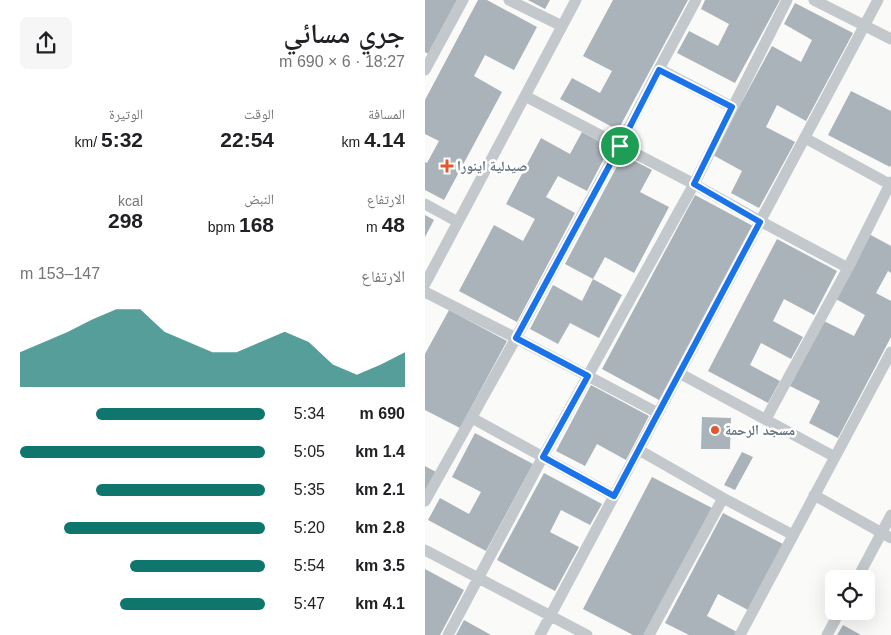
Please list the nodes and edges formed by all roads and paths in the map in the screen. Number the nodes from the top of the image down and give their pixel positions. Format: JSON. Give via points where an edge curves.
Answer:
{"nodes":[{"id":1,"x":463,"y":0,"type":"edge"},
{"id":2,"x":509,"y":0,"type":"edge"},
{"id":3,"x":576,"y":0,"type":"edge"},
{"id":4,"x":696,"y":0,"type":"edge"},
{"id":5,"x":787,"y":0,"type":"edge"},
{"id":6,"x":814,"y":0,"type":"edge"},
{"id":7,"x":878,"y":0,"type":"edge"},
{"id":8,"x":562,"y":26,"type":"junction"},
{"id":9,"x":864,"y":26,"type":"junction"},
{"id":10,"x":889,"y":36,"type":"edge"},
{"id":11,"x":425,"y":70,"type":"edge"},
{"id":12,"x":659,"y":70,"type":"junction"},
{"id":13,"x":525,"y":96,"type":"junction"},
{"id":14,"x":732,"y":107,"type":"junction"},
{"id":15,"x":805,"y":138,"type":"junction"},
{"id":16,"x":620,"y":146,"type":"junction"},
{"id":17,"x":694,"y":184,"type":"junction"},
{"id":18,"x":891,"y":184,"type":"edge"},
{"id":19,"x":425,"y":204,"type":"edge"},
{"id":20,"x":458,"y":222,"type":"junction"},
{"id":21,"x":760,"y":222,"type":"junction"},
{"id":22,"x":848,"y":268,"type":"junction"},
{"id":23,"x":425,"y":284,"type":"edge"},
{"id":24,"x":425,"y":292,"type":"edge"},
{"id":25,"x":516,"y":338,"type":"junction"},
{"id":26,"x":891,"y":352,"type":"edge"},
{"id":27,"x":679,"y":373,"type":"junction"},
{"id":28,"x":588,"y":376,"type":"junction"},
{"id":29,"x":658,"y":413,"type":"junction"},
{"id":30,"x":471,"y":418,"type":"junction"},
{"id":31,"x":766,"y":419,"type":"junction"},
{"id":32,"x":639,"y":450,"type":"junction"},
{"id":33,"x":543,"y":457,"type":"junction"},
{"id":34,"x":835,"y":457,"type":"junction"},
{"id":35,"x":814,"y":495,"type":"junction"},
{"id":36,"x":614,"y":496,"type":"junction"},
{"id":37,"x":723,"y":498,"type":"junction"},
{"id":38,"x":425,"y":501,"type":"edge"},
{"id":39,"x":891,"y":515,"type":"edge"},
{"id":40,"x":793,"y":535,"type":"junction"},
{"id":41,"x":886,"y":535,"type":"edge"},
{"id":42,"x":425,"y":550,"type":"edge"},
{"id":43,"x":863,"y":570,"type":"edge"},
{"id":44,"x":479,"y":578,"type":"junction"},
{"id":45,"x":550,"y":616,"type":"junction"},
{"id":46,"x":835,"y":620,"type":"edge"},
{"id":47,"x":447,"y":635,"type":"edge"},
{"id":48,"x":540,"y":635,"type":"edge"},
{"id":49,"x":587,"y":635,"type":"edge"},
{"id":50,"x":649,"y":635,"type":"edge"},
{"id":51,"x":740,"y":635,"type":"edge"},
{"id":52,"x":827,"y":635,"type":"edge"}],
"edges":[{"from":1,"to":11,"type":"street"},
{"from":2,"to":8,"type":"street"},
{"from":3,"to":8,"type":"street"},
{"from":4,"to":12,"type":"street"},
{"from":5,"to":14,"type":"street"},
{"from":6,"to":9,"type":"street"},
{"from":7,"to":9,"type":"street"},
{"from":8,"to":13,"type":"street"},
{"from":9,"to":10,"type":"street"},
{"from":9,"to":15,"type":"street"},
{"from":12,"to":14,"type":"street"},
{"from":12,"to":16,"type":"street"},
{"from":13,"to":16,"type":"street"},
{"from":13,"to":20,"type":"street"},
{"from":14,"to":17,"type":"street"},
{"from":15,"to":18,"type":"street"},
{"from":15,"to":21,"type":"street"},
{"from":16,"to":17,"type":"street"},
{"from":16,"to":25,"type":"street"},
{"from":17,"to":21,"type":"street"},
{"from":17,"to":28,"type":"street"},
{"from":18,"to":22,"type":"street"},
{"from":19,"to":20,"type":"street"},
{"from":20,"to":23,"type":"street"},
{"from":21,"to":22,"type":"street"},
{"from":21,"to":27,"type":"street"},
{"from":22,"to":31,"type":"street"},
{"from":24,"to":25,"type":"street"},
{"from":25,"to":28,"type":"street"},
{"from":25,"to":30,"type":"street"},
{"from":26,"to":34,"type":"street"},
{"from":27,"to":29,"type":"street"},
{"from":27,"to":31,"type":"street"},
{"from":28,"to":29,"type":"street"},
{"from":28,"to":33,"type":"street"},
{"from":29,"to":32,"type":"street"},
{"from":30,"to":33,"type":"street"},
{"from":30,"to":38,"type":"street"},
{"from":31,"to":34,"type":"street"},
{"from":32,"to":36,"type":"street"},
{"from":32,"to":37,"type":"street"},
{"from":33,"to":36,"type":"street"},
{"from":33,"to":44,"type":"street"},
{"from":34,"to":35,"type":"street"},
{"from":35,"to":40,"type":"street"},
{"from":35,"to":41,"type":"street"},
{"from":36,"to":45,"type":"street"},
{"from":37,"to":40,"type":"street"},
{"from":37,"to":50,"type":"street"},
{"from":39,"to":41,"type":"street"},
{"from":40,"to":51,"type":"street"},
{"from":41,"to":43,"type":"street"},
{"from":42,"to":44,"type":"street"},
{"from":44,"to":45,"type":"street"},
{"from":44,"to":47,"type":"street"},
{"from":45,"to":48,"type":"street"},
{"from":45,"to":49,"type":"street"},
{"from":46,"to":52,"type":"street"}]}
